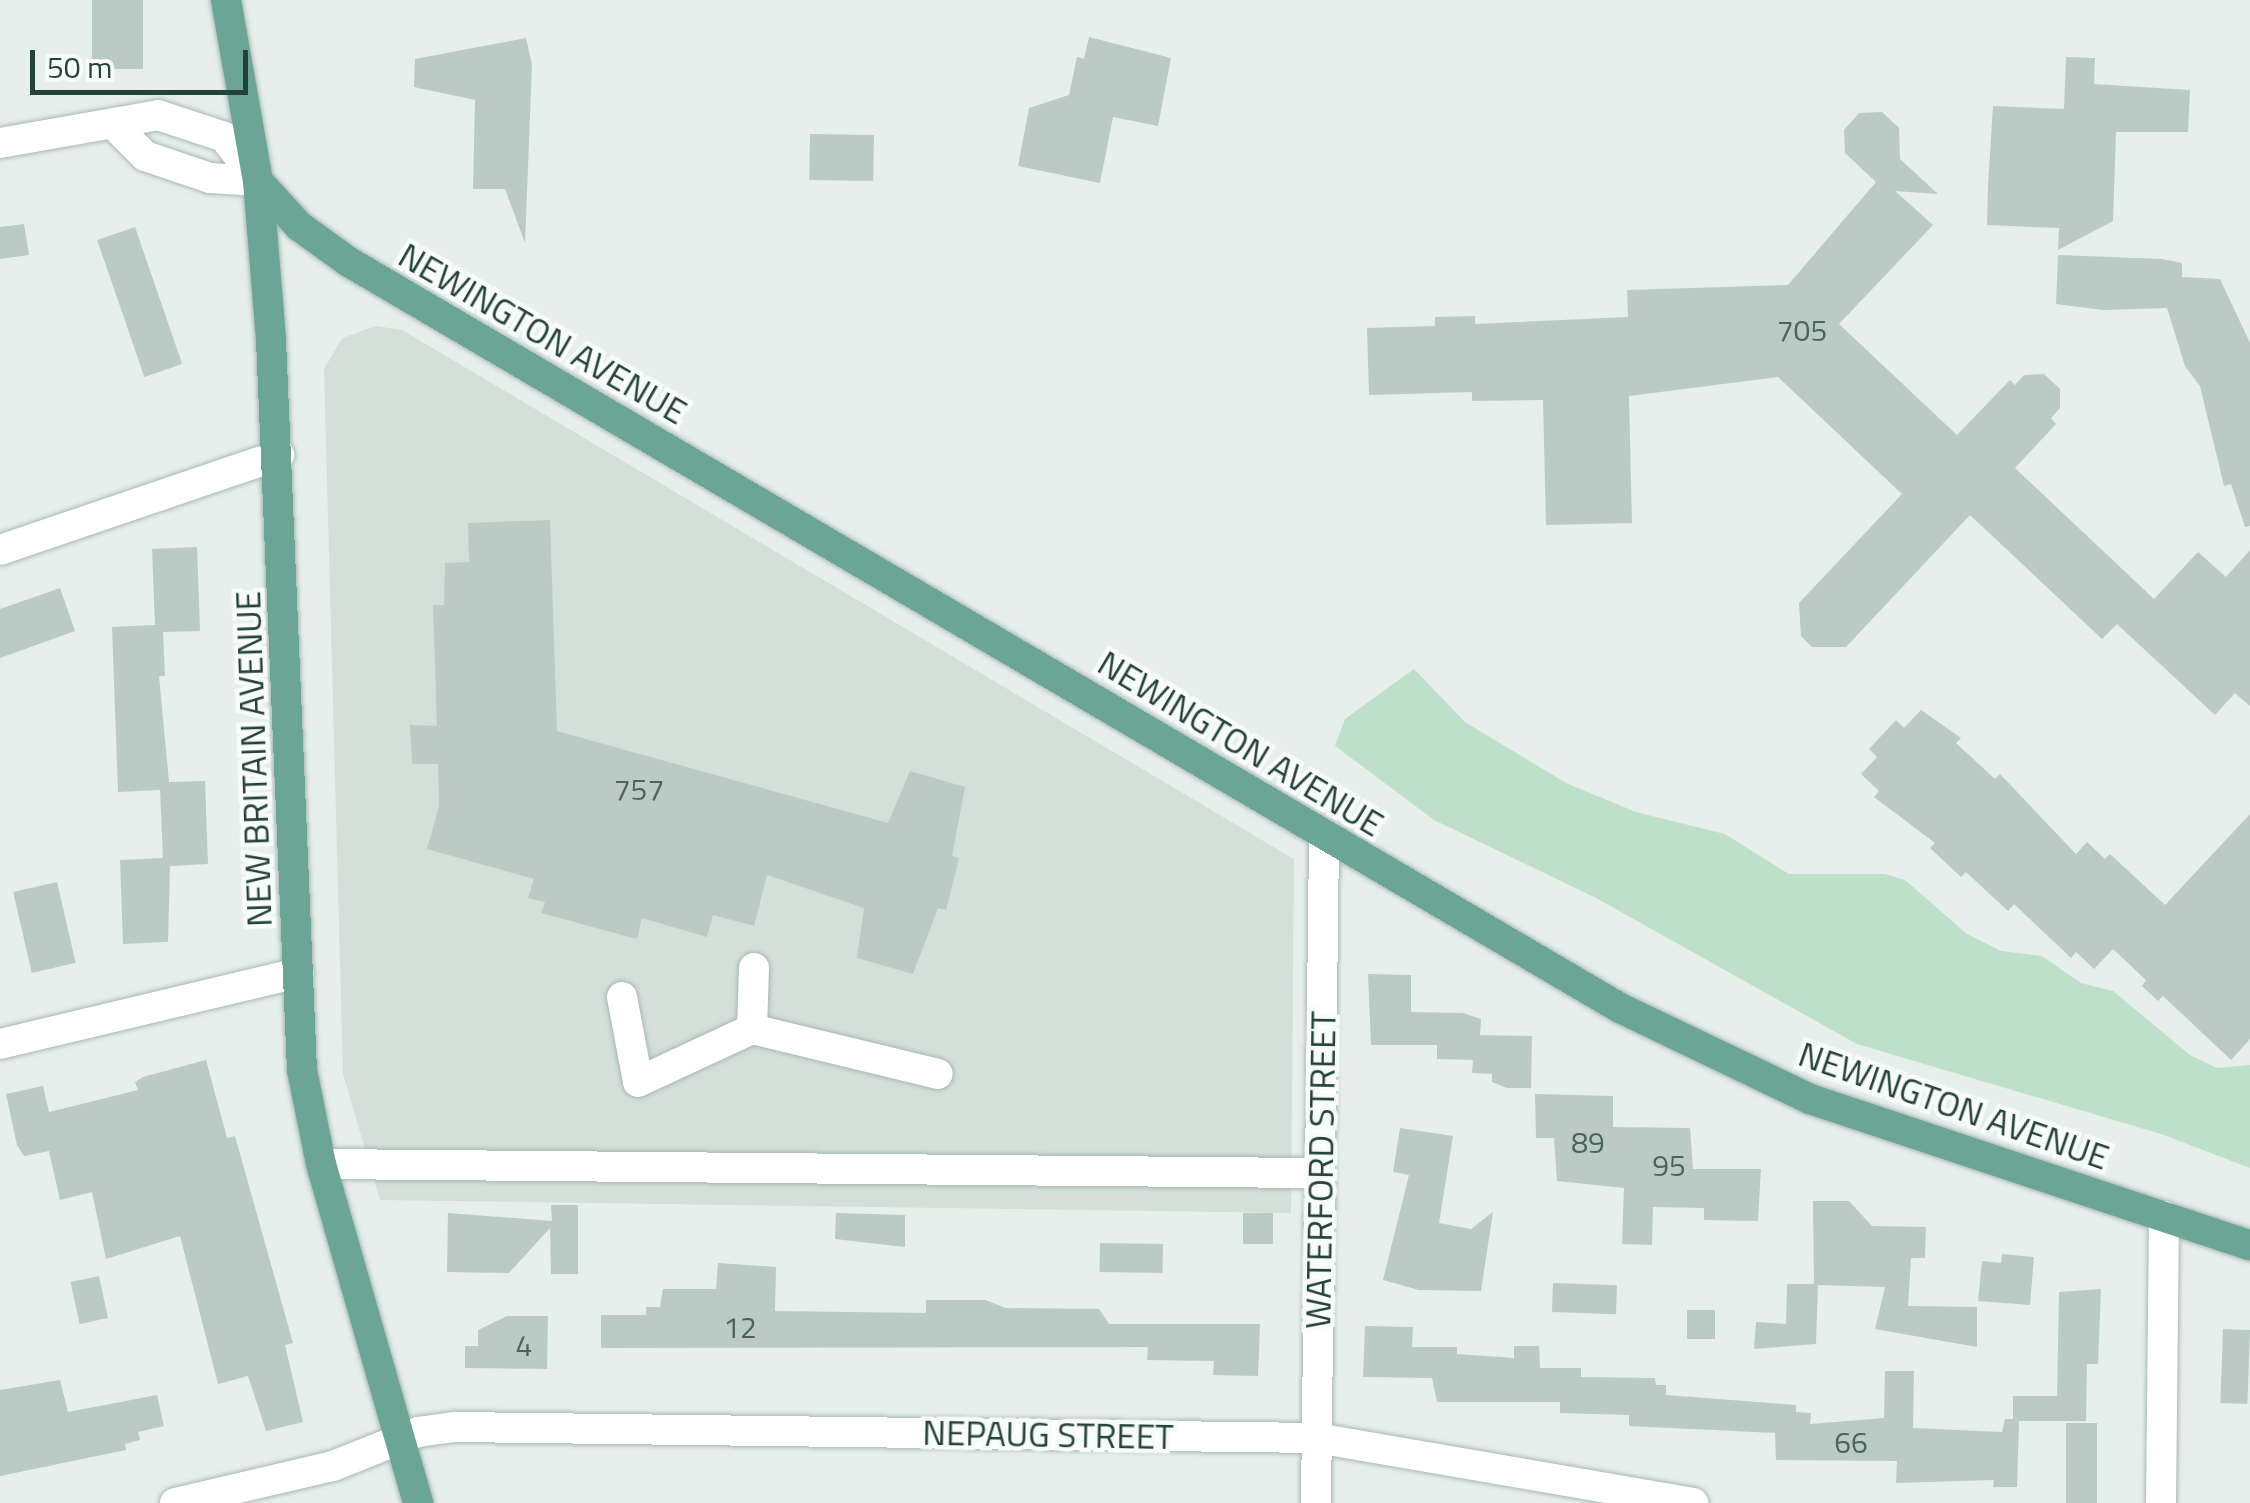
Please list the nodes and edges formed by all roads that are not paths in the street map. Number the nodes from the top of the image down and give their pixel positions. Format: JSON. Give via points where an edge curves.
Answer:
{"nodes":[{"id":1,"x":226,"y":0,"type":"edge"},
{"id":2,"x":114,"y":125,"type":"junction"},
{"id":3,"x":0,"y":143,"type":"edge"},
{"id":4,"x":258,"y":181,"type":"junction"},
{"id":5,"x":279,"y":455,"type":"junction"},
{"id":6,"x":0,"y":550,"type":"edge"},
{"id":7,"x":1324,"y":837,"type":"junction"},
{"id":8,"x":754,"y":968,"type":"dead end"},
{"id":9,"x":299,"y":973,"type":"junction"},
{"id":10,"x":622,"y":997,"type":"dead end"},
{"id":11,"x":752,"y":1029,"type":"junction"},
{"id":12,"x":0,"y":1044,"type":"edge"},
{"id":13,"x":938,"y":1074,"type":"dead end"},
{"id":14,"x":321,"y":1164,"type":"junction"},
{"id":15,"x":1319,"y":1173,"type":"junction"},
{"id":16,"x":2164,"y":1216,"type":"junction"},
{"id":17,"x":2250,"y":1244,"type":"edge"},
{"id":18,"x":1317,"y":1438,"type":"junction"},
{"id":19,"x":399,"y":1439,"type":"junction"},
{"id":20,"x":174,"y":1503,"type":"edge"},
{"id":21,"x":418,"y":1503,"type":"edge"},
{"id":22,"x":1316,"y":1503,"type":"edge"},
{"id":23,"x":1693,"y":1503,"type":"edge"},
{"id":24,"x":2161,"y":1503,"type":"edge"}],
"edges":[{"from":1,"to":4,"type":"main road","name":"NEW BRITAIN AVENUE"},
{"from":2,"to":3,"type":"street"},
{"from":2,"to":4,"type":"street","via":[[145,156],[210,178]]},
{"from":2,"to":4,"type":"street","via":[[158,115],[224,137]]},
{"from":4,"to":5,"type":"main road","name":"NEW BRITAIN AVENUE"},
{"from":4,"to":7,"type":"main road","name":"NEWINGTON AVENUE","via":[[299,226],[348,262]]},
{"from":5,"to":6,"type":"street"},
{"from":5,"to":9,"type":"main road","name":"NEW BRITAIN AVENUE"},
{"from":7,"to":15,"type":"street","name":"WATERFORD STREET"},
{"from":7,"to":16,"type":"main road","name":"NEWINGTON AVENUE","via":[[1730,1065],[1856,1116]]},
{"from":8,"to":11,"type":"street"},
{"from":9,"to":12,"type":"street"},
{"from":9,"to":14,"type":"main road","name":"NEW BRITAIN AVENUE","via":[[302,1070]]},
{"from":10,"to":11,"type":"street","via":[[638,1082]]},
{"from":11,"to":13,"type":"street"},
{"from":14,"to":15,"type":"street"},
{"from":14,"to":19,"type":"main road","name":"NEW BRITAIN AVENUE"},
{"from":15,"to":18,"type":"street","name":"WATERFORD STREET"},
{"from":16,"to":17,"type":"main road","name":"NEWINGTON AVENUE"},
{"from":16,"to":24,"type":"street"},
{"from":18,"to":19,"type":"street","name":"NEPAUG STREET","via":[[455,1427]]},
{"from":18,"to":22,"type":"street","name":"WATERFORD STREET"},
{"from":18,"to":23,"type":"street","name":"NEPAUG STREET"},
{"from":19,"to":20,"type":"street","name":"NEPAUG STREET","via":[[333,1466]]},
{"from":19,"to":21,"type":"main road","name":"NEW BRITAIN AVENUE"}]}
